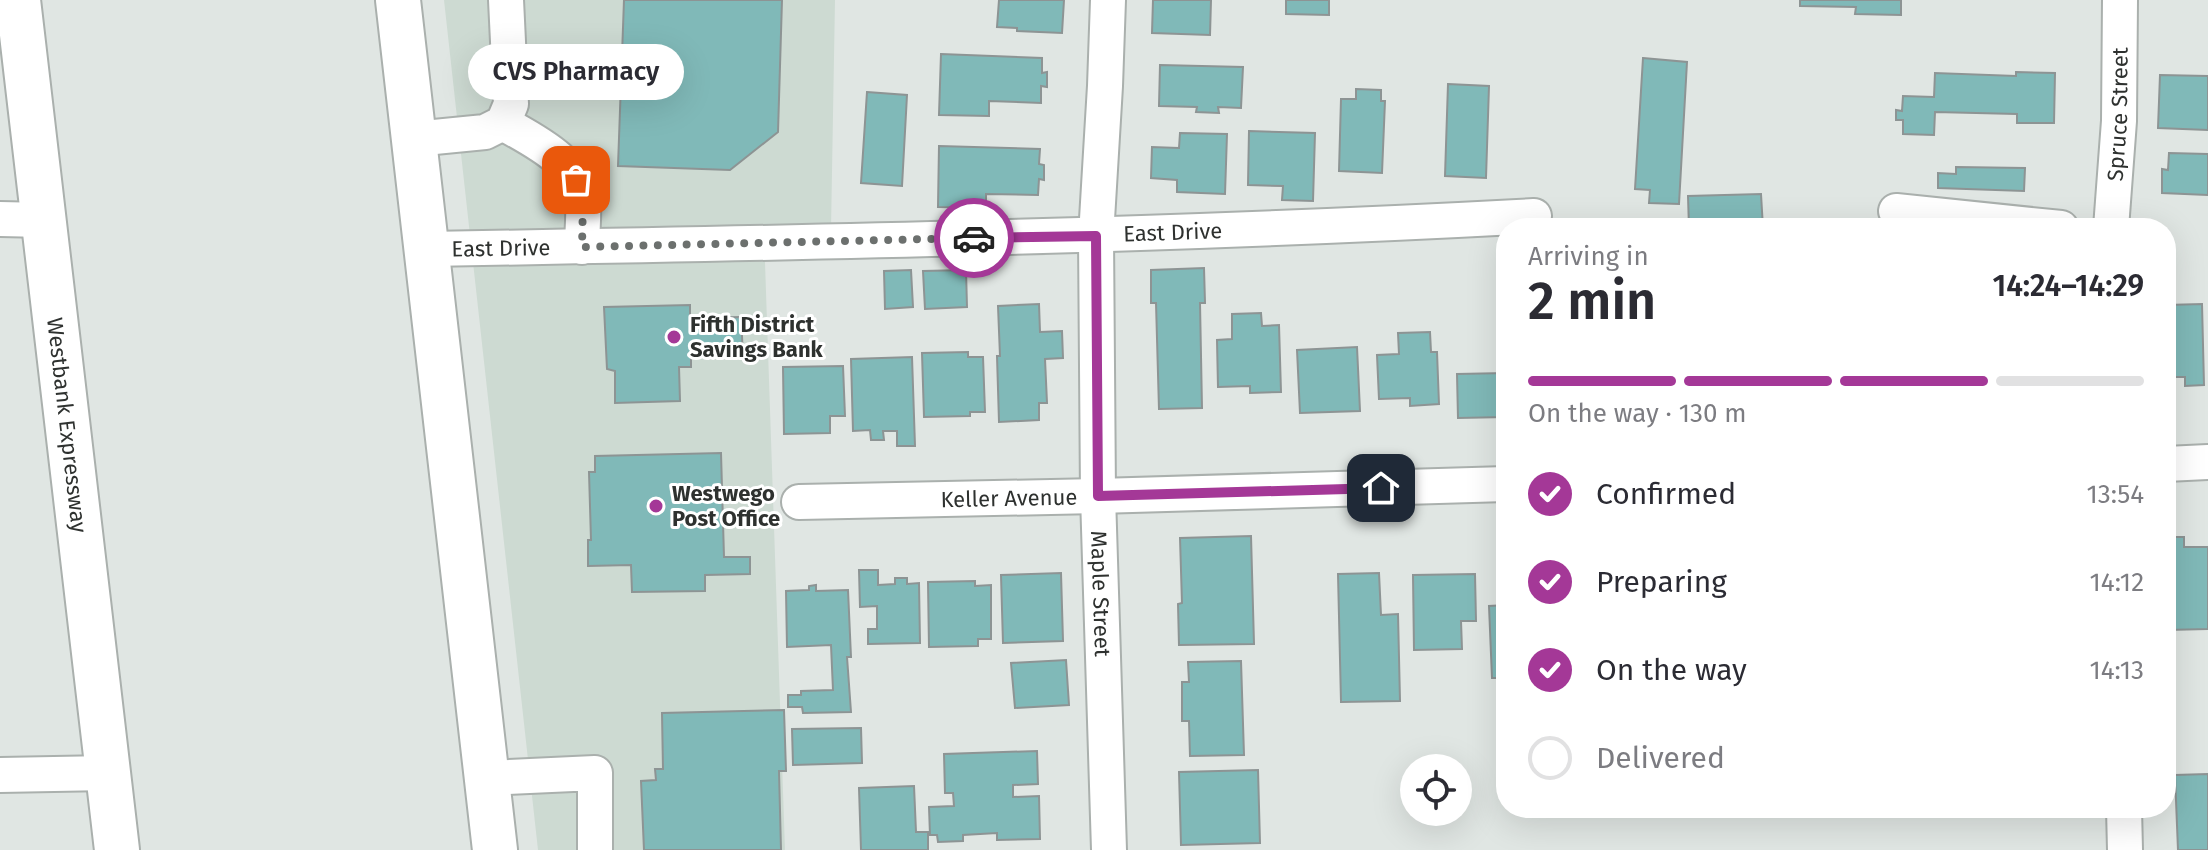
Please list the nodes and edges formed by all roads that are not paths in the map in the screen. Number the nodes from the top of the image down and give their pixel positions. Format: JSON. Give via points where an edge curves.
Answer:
{"nodes":[{"id":1,"x":18,"y":0,"type":"edge"},
{"id":2,"x":51,"y":0,"type":"edge"},
{"id":3,"x":506,"y":0,"type":"edge"},
{"id":4,"x":1108,"y":0,"type":"edge"},
{"id":5,"x":2120,"y":0,"type":"edge"},
{"id":6,"x":394,"y":10,"type":"edge"},
{"id":7,"x":12,"y":66,"type":"edge"},
{"id":8,"x":503,"y":123,"type":"junction"},
{"id":9,"x":414,"y":139,"type":"junction"},
{"id":10,"x":1896,"y":211,"type":"dead end"},
{"id":11,"x":1534,"y":216,"type":"dead end"},
{"id":12,"x":1496,"y":218,"type":"edge"},
{"id":13,"x":1497,"y":218,"type":"edge"},
{"id":14,"x":1964,"y":218,"type":"edge"},
{"id":15,"x":2112,"y":218,"type":"edge"},
{"id":16,"x":0,"y":219,"type":"edge"},
{"id":17,"x":44,"y":220,"type":"junction"},
{"id":18,"x":1096,"y":236,"type":"junction"},
{"id":19,"x":582,"y":247,"type":"junction"},
{"id":20,"x":427,"y":249,"type":"junction"},
{"id":21,"x":2208,"y":462,"type":"edge"},
{"id":22,"x":2176,"y":464,"type":"edge"},
{"id":23,"x":1496,"y":484,"type":"edge"},
{"id":24,"x":1098,"y":496,"type":"junction"},
{"id":25,"x":799,"y":502,"type":"dead end"},
{"id":26,"x":108,"y":773,"type":"junction"},
{"id":27,"x":0,"y":775,"type":"edge"},
{"id":28,"x":487,"y":778,"type":"junction"},
{"id":29,"x":2124,"y":818,"type":"edge"},
{"id":30,"x":117,"y":850,"type":"edge"},
{"id":31,"x":495,"y":850,"type":"edge"},
{"id":32,"x":595,"y":850,"type":"edge"},
{"id":33,"x":1109,"y":850,"type":"edge"},
{"id":34,"x":2125,"y":850,"type":"edge"}],
"edges":[{"from":1,"to":7,"type":"highway","name":"Westbank Expressway"},
{"from":2,"to":7,"type":"highway"},
{"from":3,"to":8,"type":"street","via":[[511,104]]},
{"from":4,"to":18,"type":"street","name":"Maple Street"},
{"from":5,"to":15,"type":"street","name":"Spruce Street"},
{"from":6,"to":9,"type":"highway"},
{"from":7,"to":17,"type":"highway","name":"Westbank Expressway"},
{"from":8,"to":9,"type":"street","via":[[485,132]]},
{"from":8,"to":19,"type":"street","via":[[551,150],[576,180],[583,201]]},
{"from":9,"to":20,"type":"highway"},
{"from":10,"to":14,"type":"street"},
{"from":11,"to":13,"type":"street","name":"East Drive"},
{"from":12,"to":18,"type":"street","name":"East Drive"},
{"from":16,"to":17,"type":"street"},
{"from":17,"to":26,"type":"highway","name":"Westbank Expressway"},
{"from":18,"to":19,"type":"street","name":"East Drive"},
{"from":18,"to":24,"type":"street","name":"Maple Street"},
{"from":19,"to":20,"type":"street","name":"East Drive"},
{"from":20,"to":28,"type":"highway"},
{"from":21,"to":22,"type":"street"},
{"from":23,"to":24,"type":"street","name":"Keller Avenue"},
{"from":24,"to":25,"type":"street","name":"Keller Avenue"},
{"from":24,"to":33,"type":"street","name":"Maple Street"},
{"from":26,"to":27,"type":"street"},
{"from":26,"to":30,"type":"highway","name":"Westbank Expressway"},
{"from":28,"to":31,"type":"highway"},
{"from":28,"to":32,"type":"street","via":[[595,773]]},
{"from":29,"to":34,"type":"street"}]}
